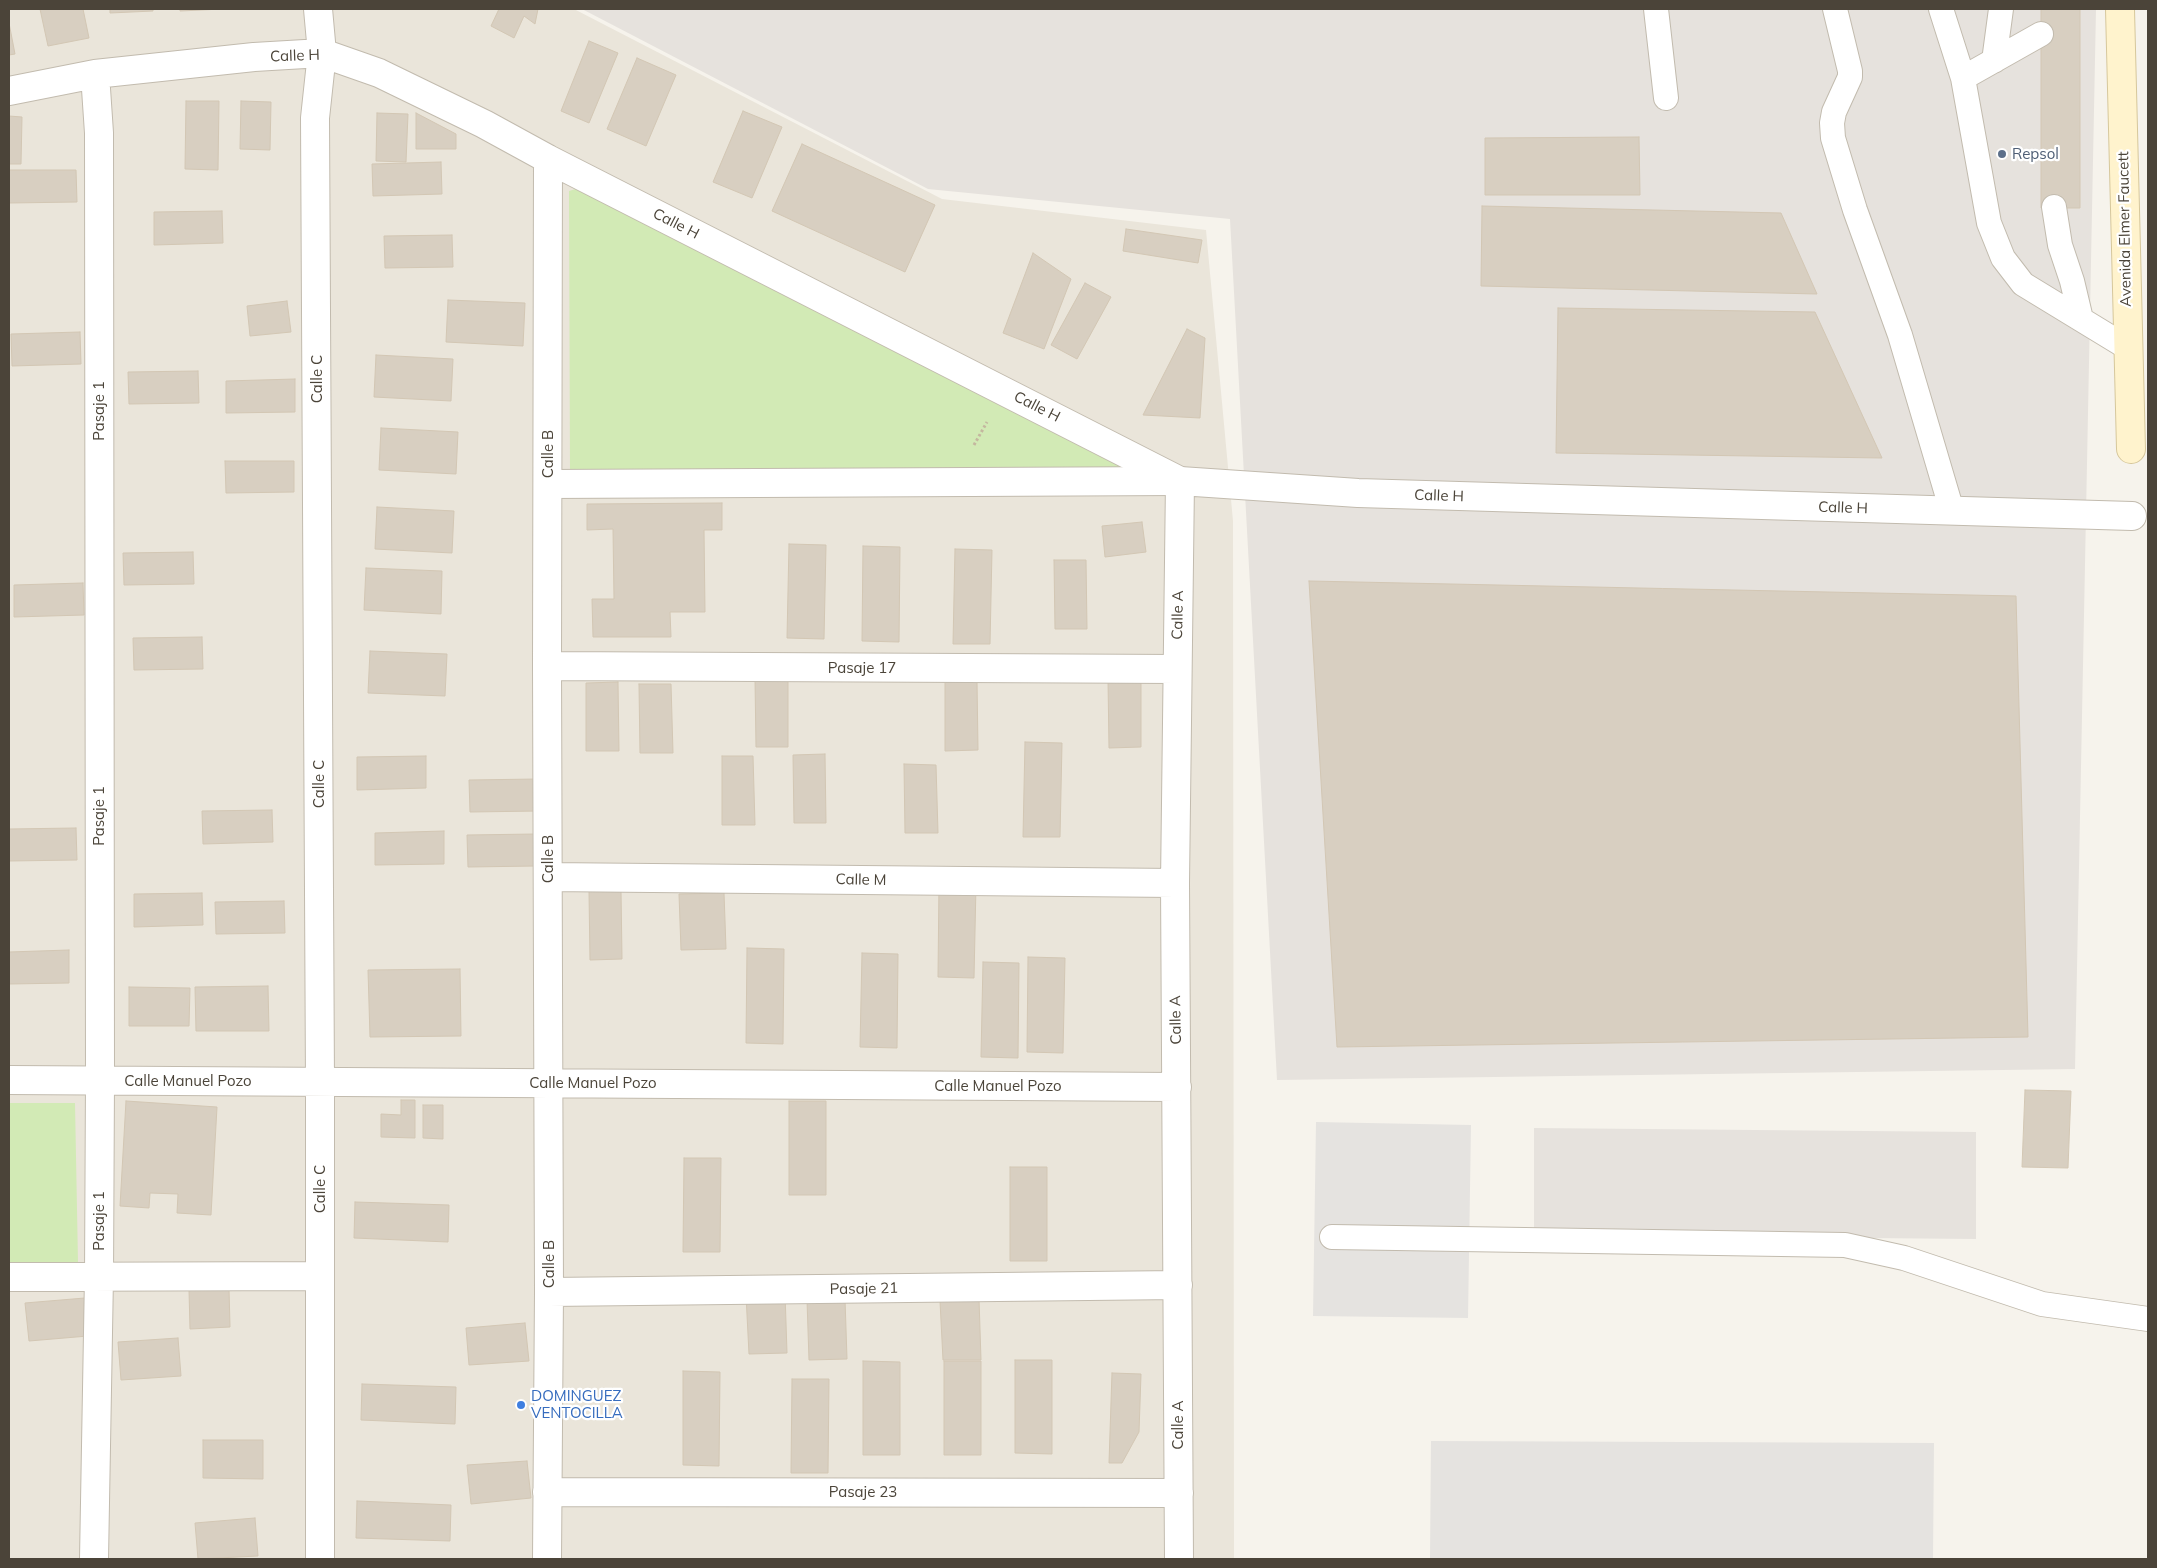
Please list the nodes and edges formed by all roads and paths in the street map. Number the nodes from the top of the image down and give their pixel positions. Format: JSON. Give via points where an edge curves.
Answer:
{"nodes":[{"id":1,"x":318,"y":9,"type":"edge"},
{"id":2,"x":1656,"y":9,"type":"edge"},
{"id":3,"x":1835,"y":9,"type":"edge"},
{"id":4,"x":1941,"y":9,"type":"edge"},
{"id":5,"x":2001,"y":9,"type":"edge"},
{"id":6,"x":2120,"y":9,"type":"edge"},
{"id":7,"x":2041,"y":34,"type":"dead end"},
{"id":8,"x":322,"y":53,"type":"junction"},
{"id":9,"x":1994,"y":61,"type":"junction"},
{"id":10,"x":95,"y":74,"type":"junction"},
{"id":11,"x":1963,"y":78,"type":"junction"},
{"id":12,"x":9,"y":91,"type":"edge"},
{"id":13,"x":1666,"y":98,"type":"dead end"},
{"id":14,"x":548,"y":160,"type":"junction"},
{"id":15,"x":2054,"y":208,"type":"dead end"},
{"id":16,"x":2081,"y":319,"type":"junction"},
{"id":17,"x":2128,"y":348,"type":"junction"},
{"id":18,"x":2131,"y":449,"type":"dead end"},
{"id":19,"x":1180,"y":481,"type":"junction"},
{"id":20,"x":548,"y":484,"type":"junction"},
{"id":21,"x":1952,"y":511,"type":"junction"},
{"id":22,"x":2132,"y":516,"type":"dead end"},
{"id":23,"x":547,"y":666,"type":"junction"},
{"id":24,"x":1177,"y":669,"type":"junction"},
{"id":25,"x":548,"y":877,"type":"junction"},
{"id":26,"x":1175,"y":883,"type":"junction"},
{"id":27,"x":9,"y":1080,"type":"edge"},
{"id":28,"x":100,"y":1081,"type":"junction"},
{"id":29,"x":320,"y":1082,"type":"junction"},
{"id":30,"x":548,"y":1083,"type":"junction"},
{"id":31,"x":1177,"y":1087,"type":"junction"},
{"id":32,"x":1332,"y":1237,"type":"dead end"},
{"id":33,"x":99,"y":1276,"type":"junction"},
{"id":34,"x":320,"y":1276,"type":"junction"},
{"id":35,"x":9,"y":1277,"type":"edge"},
{"id":36,"x":1178,"y":1285,"type":"junction"},
{"id":37,"x":549,"y":1292,"type":"junction"},
{"id":38,"x":2148,"y":1319,"type":"edge"},
{"id":39,"x":547,"y":1492,"type":"junction"},
{"id":40,"x":1178,"y":1493,"type":"junction"},
{"id":41,"x":94,"y":1559,"type":"edge"},
{"id":42,"x":320,"y":1559,"type":"edge"},
{"id":43,"x":547,"y":1559,"type":"edge"},
{"id":44,"x":1179,"y":1559,"type":"edge"}],
"edges":[{"from":1,"to":8,"type":"street","name":"Calle C"},
{"from":2,"to":13,"type":"lane"},
{"from":3,"to":21,"type":"lane","via":[[1850,77],[1834,112],[1833,138],[1900,335]]},
{"from":4,"to":11,"type":"lane"},
{"from":5,"to":9,"type":"lane"},
{"from":6,"to":17,"type":"main road","name":"Avenida Elmer Faucett"},
{"from":7,"to":9,"type":"lane"},
{"from":8,"to":10,"type":"street","name":"Calle H"},
{"from":8,"to":14,"type":"street","name":"Calle H","via":[[379,73],[484,124]]},
{"from":8,"to":29,"type":"street","name":"Calle C","via":[[316,118]]},
{"from":9,"to":11,"type":"lane"},
{"from":10,"to":12,"type":"street","name":"Calle H"},
{"from":10,"to":28,"type":"street","name":"Pasaje 1","via":[[99,133]]},
{"from":11,"to":16,"type":"lane","via":[[1990,223],[2003,258],[2023,284]]},
{"from":14,"to":19,"type":"street","name":"Calle H"},
{"from":14,"to":20,"type":"street","name":"Calle B"},
{"from":15,"to":16,"type":"lane","via":[[2060,245]]},
{"from":16,"to":17,"type":"lane"},
{"from":17,"to":18,"type":"main road","name":"Avenida Elmer Faucett"},
{"from":19,"to":20,"type":"street"},
{"from":19,"to":21,"type":"street","name":"Calle H","via":[[1358,493]]},
{"from":19,"to":24,"type":"street","name":"Calle A"},
{"from":20,"to":23,"type":"street","name":"Calle B"},
{"from":21,"to":22,"type":"street","name":"Calle H"},
{"from":23,"to":24,"type":"street","name":"Pasaje 17"},
{"from":23,"to":25,"type":"street","name":"Calle B"},
{"from":24,"to":26,"type":"street","name":"Calle A"},
{"from":25,"to":26,"type":"street","name":"Calle M"},
{"from":25,"to":30,"type":"street","name":"Calle B"},
{"from":26,"to":31,"type":"street","name":"Calle A"},
{"from":27,"to":28,"type":"street","name":"Calle Manuel Pozo"},
{"from":28,"to":29,"type":"street","name":"Calle Manuel Pozo"},
{"from":28,"to":33,"type":"street","name":"Pasaje 1"},
{"from":29,"to":30,"type":"street","name":"Calle Manuel Pozo"},
{"from":29,"to":34,"type":"street","name":"Calle C"},
{"from":30,"to":31,"type":"street","name":"Calle Manuel Pozo"},
{"from":30,"to":37,"type":"street","name":"Calle B"},
{"from":31,"to":36,"type":"street","name":"Calle A"},
{"from":32,"to":38,"type":"lane","via":[[1845,1245],[1904,1258],[2042,1304]]},
{"from":33,"to":34,"type":"street"},
{"from":33,"to":35,"type":"street"},
{"from":33,"to":41,"type":"street","name":"Pasaje 1"},
{"from":34,"to":42,"type":"street","name":"Calle C"},
{"from":36,"to":37,"type":"street","name":"Pasaje 21"},
{"from":36,"to":40,"type":"street","name":"Calle A"},
{"from":37,"to":39,"type":"street","name":"Calle B"},
{"from":39,"to":40,"type":"street","name":"Pasaje 23"},
{"from":39,"to":43,"type":"street","name":"Calle B"},
{"from":40,"to":44,"type":"street","name":"Calle A"}]}
